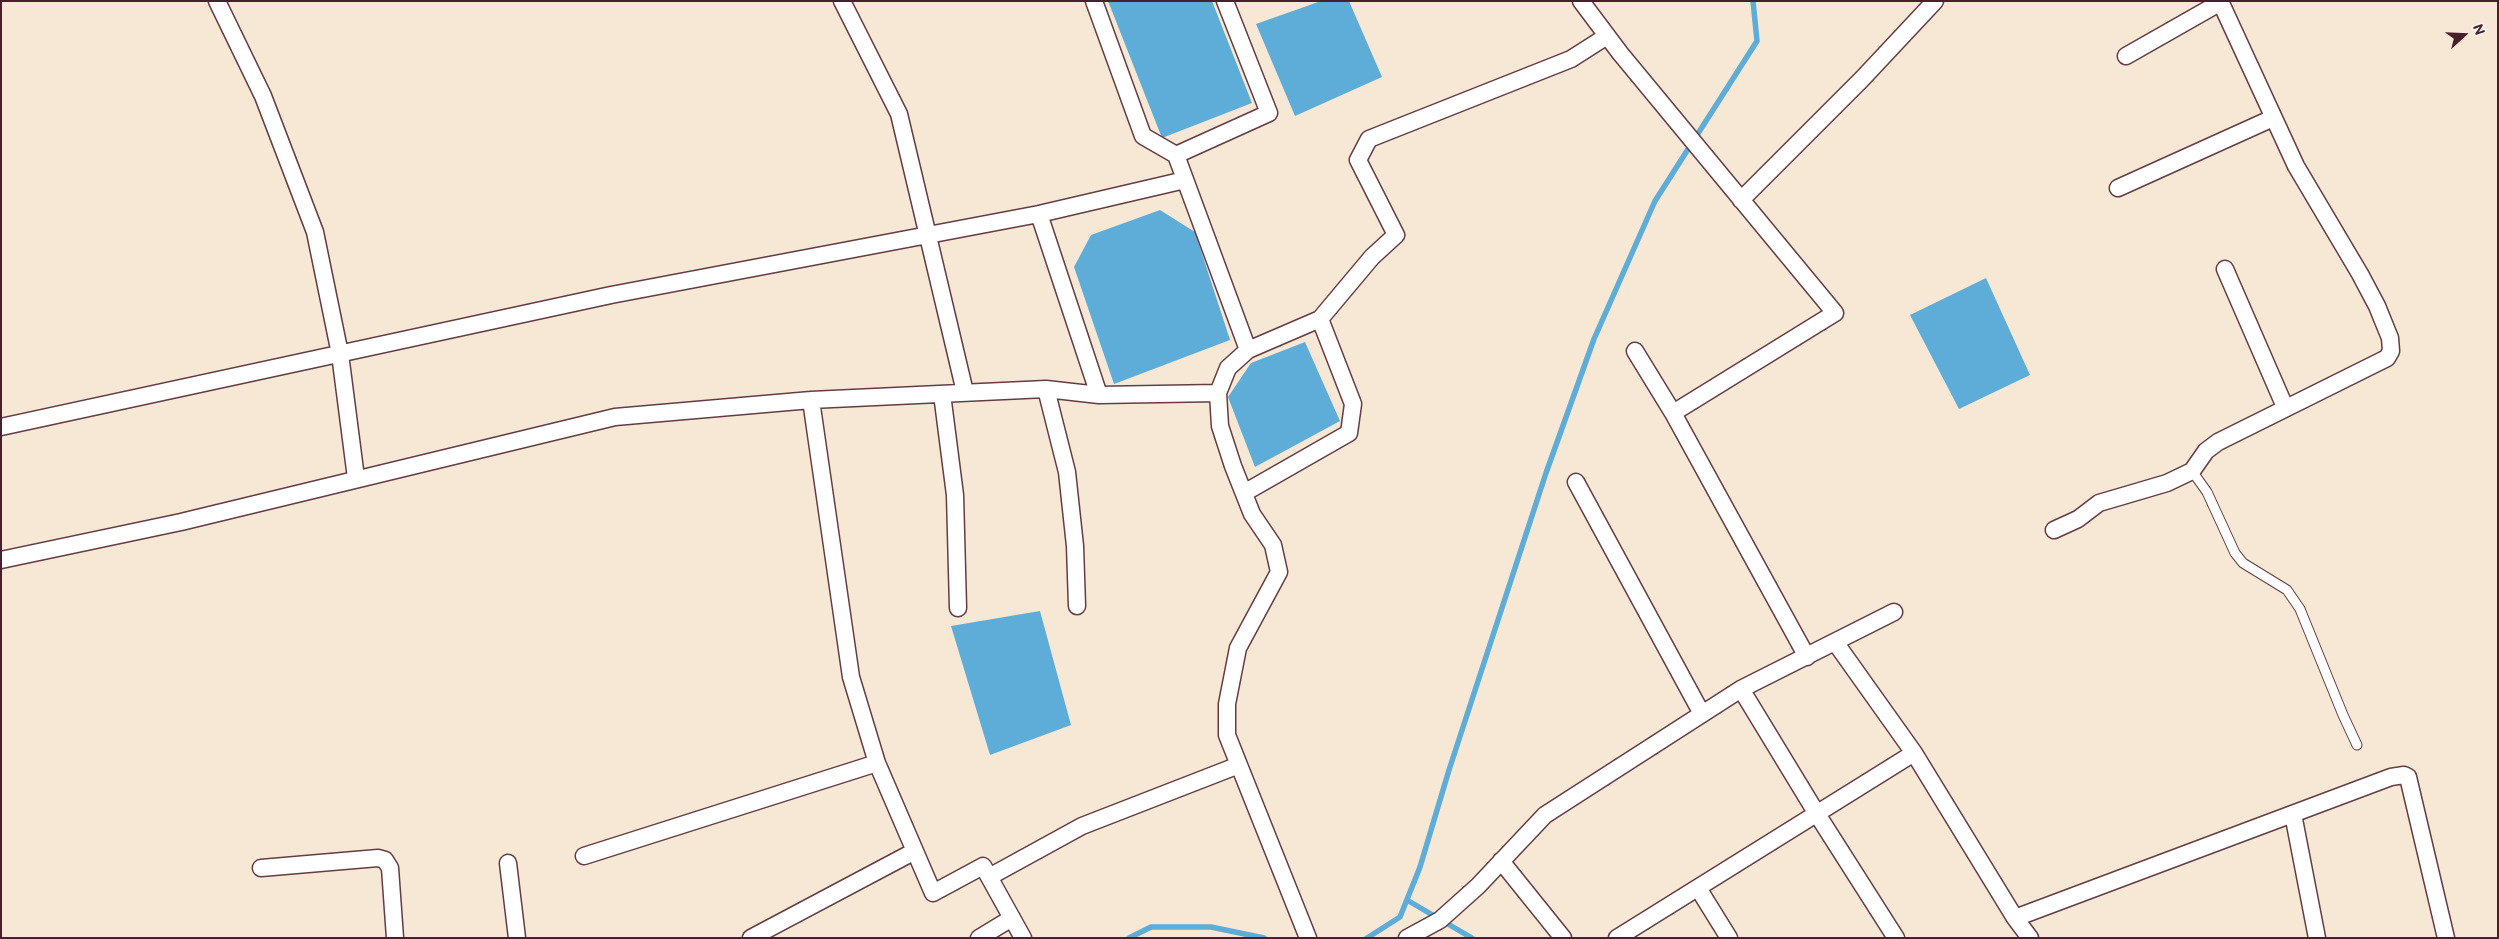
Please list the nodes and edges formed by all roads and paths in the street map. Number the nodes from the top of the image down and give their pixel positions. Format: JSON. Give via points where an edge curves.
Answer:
{"nodes":[{"id":1,"x":217,"y":1,"type":"edge"},
{"id":2,"x":842,"y":1,"type":"edge"},
{"id":3,"x":1094,"y":1,"type":"edge"},
{"id":4,"x":1225,"y":1,"type":"edge"},
{"id":5,"x":1581,"y":1,"type":"edge"},
{"id":6,"x":1935,"y":1,"type":"edge"},
{"id":7,"x":2221,"y":2,"type":"edge"},
{"id":8,"x":1607,"y":36,"type":"junction"},
{"id":9,"x":2126,"y":56,"type":"dead end"},
{"id":10,"x":2272,"y":118,"type":"junction"},
{"id":11,"x":1176,"y":155,"type":"junction"},
{"id":12,"x":1185,"y":180,"type":"junction"},
{"id":13,"x":2118,"y":188,"type":"dead end"},
{"id":14,"x":1741,"y":200,"type":"junction"},
{"id":15,"x":1039,"y":214,"type":"junction"},
{"id":16,"x":929,"y":235,"type":"junction"},
{"id":17,"x":2225,"y":269,"type":"dead end"},
{"id":18,"x":1320,"y":319,"type":"junction"},
{"id":19,"x":1248,"y":350,"type":"junction"},
{"id":20,"x":1635,"y":351,"type":"dead end"},
{"id":21,"x":340,"y":354,"type":"junction"},
{"id":22,"x":1046,"y":389,"type":"junction"},
{"id":23,"x":965,"y":392,"type":"junction"},
{"id":24,"x":1218,"y":393,"type":"junction"},
{"id":25,"x":942,"y":394,"type":"junction"},
{"id":26,"x":1099,"y":396,"type":"junction"},
{"id":27,"x":812,"y":400,"type":"junction"},
{"id":28,"x":2286,"y":407,"type":"junction"},
{"id":29,"x":1673,"y":413,"type":"junction"},
{"id":30,"x":1,"y":427,"type":"edge"},
{"id":31,"x":2192,"y":471,"type":"junction"},
{"id":32,"x":356,"y":478,"type":"junction"},
{"id":33,"x":1576,"y":482,"type":"dead end"},
{"id":34,"x":1244,"y":493,"type":"junction"},
{"id":35,"x":2054,"y":530,"type":"dead end"},
{"id":36,"x":1,"y":560,"type":"edge"},
{"id":37,"x":1077,"y":606,"type":"dead end"},
{"id":38,"x":958,"y":608,"type":"dead end"},
{"id":39,"x":1894,"y":612,"type":"dead end"},
{"id":40,"x":1835,"y":642,"type":"junction"},
{"id":41,"x":1807,"y":657,"type":"junction"},
{"id":42,"x":1741,"y":689,"type":"junction"},
{"id":43,"x":1702,"y":714,"type":"junction"},
{"id":44,"x":2357,"y":745,"type":"dead end"},
{"id":45,"x":1914,"y":753,"type":"junction"},
{"id":46,"x":877,"y":764,"type":"junction"},
{"id":47,"x":1239,"y":765,"type":"junction"},
{"id":48,"x":1817,"y":814,"type":"junction"},
{"id":49,"x":2293,"y":814,"type":"junction"},
{"id":50,"x":915,"y":851,"type":"junction"},
{"id":51,"x":584,"y":856,"type":"dead end"},
{"id":52,"x":1501,"y":861,"type":"junction"},
{"id":53,"x":508,"y":863,"type":"dead end"},
{"id":54,"x":261,"y":868,"type":"dead end"},
{"id":55,"x":989,"y":877,"type":"junction"},
{"id":56,"x":1698,"y":888,"type":"junction"},
{"id":57,"x":1012,"y":918,"type":"junction"},
{"id":58,"x":2015,"y":918,"type":"junction"},
{"id":59,"x":2314,"y":936,"type":"edge"},
{"id":60,"x":395,"y":938,"type":"edge"},
{"id":61,"x":517,"y":938,"type":"edge"},
{"id":62,"x":751,"y":938,"type":"edge"},
{"id":63,"x":978,"y":938,"type":"edge"},
{"id":64,"x":1023,"y":938,"type":"edge"},
{"id":65,"x":1308,"y":938,"type":"edge"},
{"id":66,"x":1407,"y":938,"type":"edge"},
{"id":67,"x":1563,"y":938,"type":"edge"},
{"id":68,"x":1618,"y":938,"type":"edge"},
{"id":69,"x":1729,"y":938,"type":"edge"},
{"id":70,"x":1896,"y":938,"type":"edge"},
{"id":71,"x":2030,"y":938,"type":"edge"},
{"id":72,"x":2446,"y":938,"type":"edge"}],
"edges":[{"from":1,"to":21,"type":"street","via":[[263,96],[315,232]]},
{"from":2,"to":16,"type":"street","via":[[900,114]]},
{"from":3,"to":11,"type":"street","via":[[1144,136]]},
{"from":4,"to":11,"type":"street","via":[[1269,112]]},
{"from":5,"to":8,"type":"street"},
{"from":6,"to":14,"type":"street"},
{"from":7,"to":9,"type":"street"},
{"from":7,"to":10,"type":"street"},
{"from":8,"to":14,"type":"street"},
{"from":8,"to":18,"type":"street","via":[[1571,59],[1369,139],[1358,160],[1396,235],[1372,257]]},
{"from":10,"to":13,"type":"street"},
{"from":10,"to":28,"type":"street","via":[[2377,306],[2391,346],[2387,358]]},
{"from":11,"to":12,"type":"street"},
{"from":12,"to":15,"type":"street"},
{"from":12,"to":19,"type":"street"},
{"from":14,"to":29,"type":"street","via":[[1834,313]]},
{"from":15,"to":16,"type":"street"},
{"from":15,"to":26,"type":"street"},
{"from":16,"to":21,"type":"street","via":[[610,295]]},
{"from":16,"to":23,"type":"street"},
{"from":17,"to":28,"type":"street"},
{"from":18,"to":19,"type":"street"},
{"from":18,"to":34,"type":"street","via":[[1353,404],[1349,433]]},
{"from":19,"to":24,"type":"street","via":[[1228,368]]},
{"from":20,"to":29,"type":"street"},
{"from":21,"to":30,"type":"street"},
{"from":21,"to":32,"type":"street"},
{"from":22,"to":23,"type":"street"},
{"from":22,"to":26,"type":"street"},
{"from":22,"to":37,"type":"street","via":[[1067,472]]},
{"from":23,"to":25,"type":"street"},
{"from":24,"to":26,"type":"street"},
{"from":24,"to":34,"type":"street","via":[[1220,426]]},
{"from":25,"to":27,"type":"street"},
{"from":25,"to":38,"type":"street","via":[[955,495]]},
{"from":27,"to":32,"type":"street","via":[[614,417]]},
{"from":27,"to":46,"type":"street","via":[[852,677]]},
{"from":28,"to":31,"type":"street","via":[[2218,442],[2206,451]]},
{"from":29,"to":41,"type":"street"},
{"from":31,"to":35,"type":"street","via":[[2167,483],[2099,503],[2078,519]]},
{"from":31,"to":44,"type":"lane","via":[[2207,492],[2235,553],[2243,563],[2287,590],[2300,609]]},
{"from":32,"to":36,"type":"street","via":[[181,522]]},
{"from":33,"to":43,"type":"street"},
{"from":34,"to":47,"type":"street","via":[[1252,514],[1273,545],[1279,572],[1238,648],[1227,704],[1227,735]]},
{"from":39,"to":40,"type":"street"},
{"from":40,"to":41,"type":"street"},
{"from":40,"to":45,"type":"street"},
{"from":41,"to":42,"type":"street"},
{"from":42,"to":43,"type":"street"},
{"from":42,"to":48,"type":"street"},
{"from":43,"to":52,"type":"street","via":[[1545,815]]},
{"from":45,"to":48,"type":"street"},
{"from":45,"to":58,"type":"street"},
{"from":46,"to":50,"type":"street"},
{"from":46,"to":51,"type":"street"},
{"from":47,"to":55,"type":"street","via":[[1082,826]]},
{"from":47,"to":65,"type":"street"},
{"from":48,"to":56,"type":"street"},
{"from":48,"to":70,"type":"street"},
{"from":49,"to":58,"type":"street"},
{"from":49,"to":59,"type":"street"},
{"from":49,"to":72,"type":"street","via":[[2391,776],[2408,777]]},
{"from":50,"to":55,"type":"street","via":[[933,893],[983,866]]},
{"from":50,"to":62,"type":"street"},
{"from":52,"to":66,"type":"street","via":[[1440,920]]},
{"from":52,"to":67,"type":"street"},
{"from":53,"to":61,"type":"street"},
{"from":54,"to":60,"type":"street","via":[[385,860],[390,868]]},
{"from":55,"to":57,"type":"street"},
{"from":56,"to":68,"type":"street"},
{"from":56,"to":69,"type":"street"},
{"from":57,"to":63,"type":"street"},
{"from":57,"to":64,"type":"street"},
{"from":58,"to":71,"type":"street"}]}
